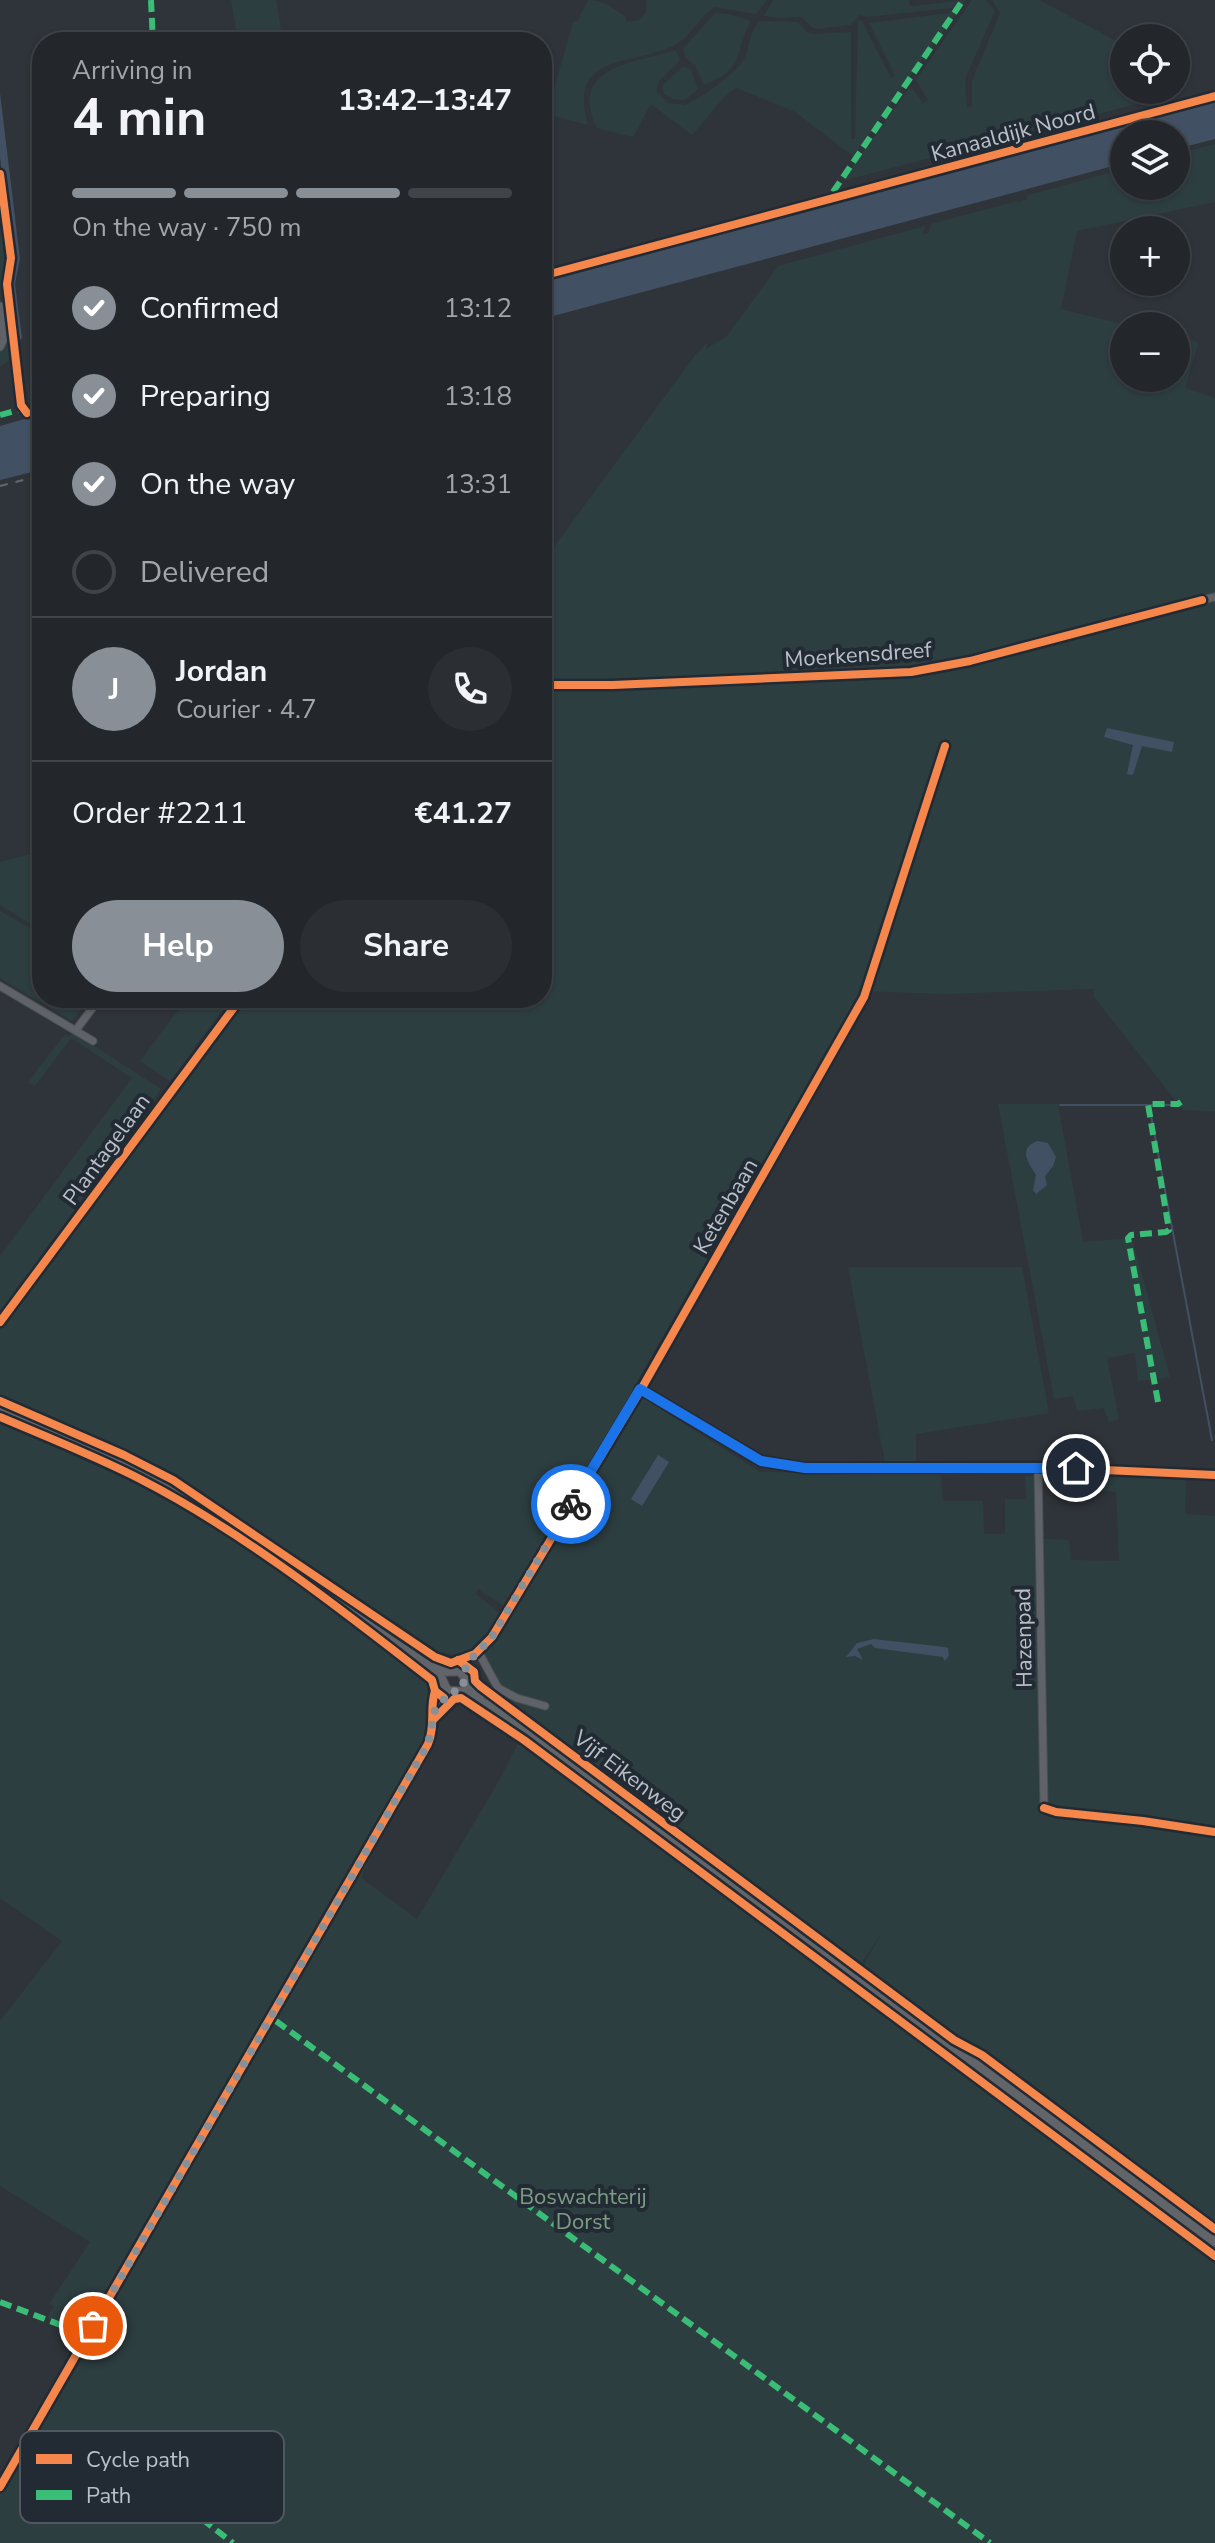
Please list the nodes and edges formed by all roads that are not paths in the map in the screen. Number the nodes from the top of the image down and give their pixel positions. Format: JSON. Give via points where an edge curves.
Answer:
{"nodes":[{"id":1,"x":0,"y":306,"type":"edge"},
{"id":2,"x":0,"y":347,"type":"edge"},
{"id":3,"x":1215,"y":597,"type":"edge"},
{"id":4,"x":1202,"y":600,"type":"dead end"},
{"id":5,"x":0,"y":986,"type":"edge"},
{"id":6,"x":32,"y":1005,"type":"edge"},
{"id":7,"x":38,"y":1008,"type":"edge"},
{"id":8,"x":92,"y":1008,"type":"edge"},
{"id":9,"x":76,"y":1030,"type":"junction"},
{"id":10,"x":93,"y":1041,"type":"dead end"},
{"id":11,"x":0,"y":1409,"type":"edge"},
{"id":12,"x":1038,"y":1467,"type":"junction"},
{"id":13,"x":1215,"y":1475,"type":"edge"},
{"id":14,"x":477,"y":1652,"type":"junction"},
{"id":15,"x":453,"y":1681,"type":"junction"},
{"id":16,"x":545,"y":1706,"type":"dead end"},
{"id":17,"x":1044,"y":1808,"type":"dead end"},
{"id":18,"x":1215,"y":2242,"type":"edge"},
{"id":19,"x":32,"y":2431,"type":"edge"},
{"id":20,"x":20,"y":2452,"type":"edge"},
{"id":21,"x":0,"y":2487,"type":"edge"}],
"edges":[{"from":1,"to":2,"type":"street"},
{"from":3,"to":4,"type":"street"},
{"from":5,"to":6,"type":"street"},
{"from":7,"to":9,"type":"street"},
{"from":8,"to":9,"type":"street"},
{"from":9,"to":10,"type":"street"},
{"from":11,"to":15,"type":"main road","name":"Vijf Eikenweg","via":[[174,1490]]},
{"from":12,"to":13,"type":"street"},
{"from":12,"to":14,"type":"street","via":[[774,1465],[640,1389],[492,1637]]},
{"from":12,"to":17,"type":"street","name":"Hazenpad"},
{"from":14,"to":15,"type":"street"},
{"from":14,"to":16,"type":"street","via":[[498,1688]]},
{"from":15,"to":18,"type":"main road","name":"Vijf Eikenweg"},
{"from":15,"to":19,"type":"street","via":[[435,1710],[428,1744]]},
{"from":20,"to":21,"type":"street"}]}
